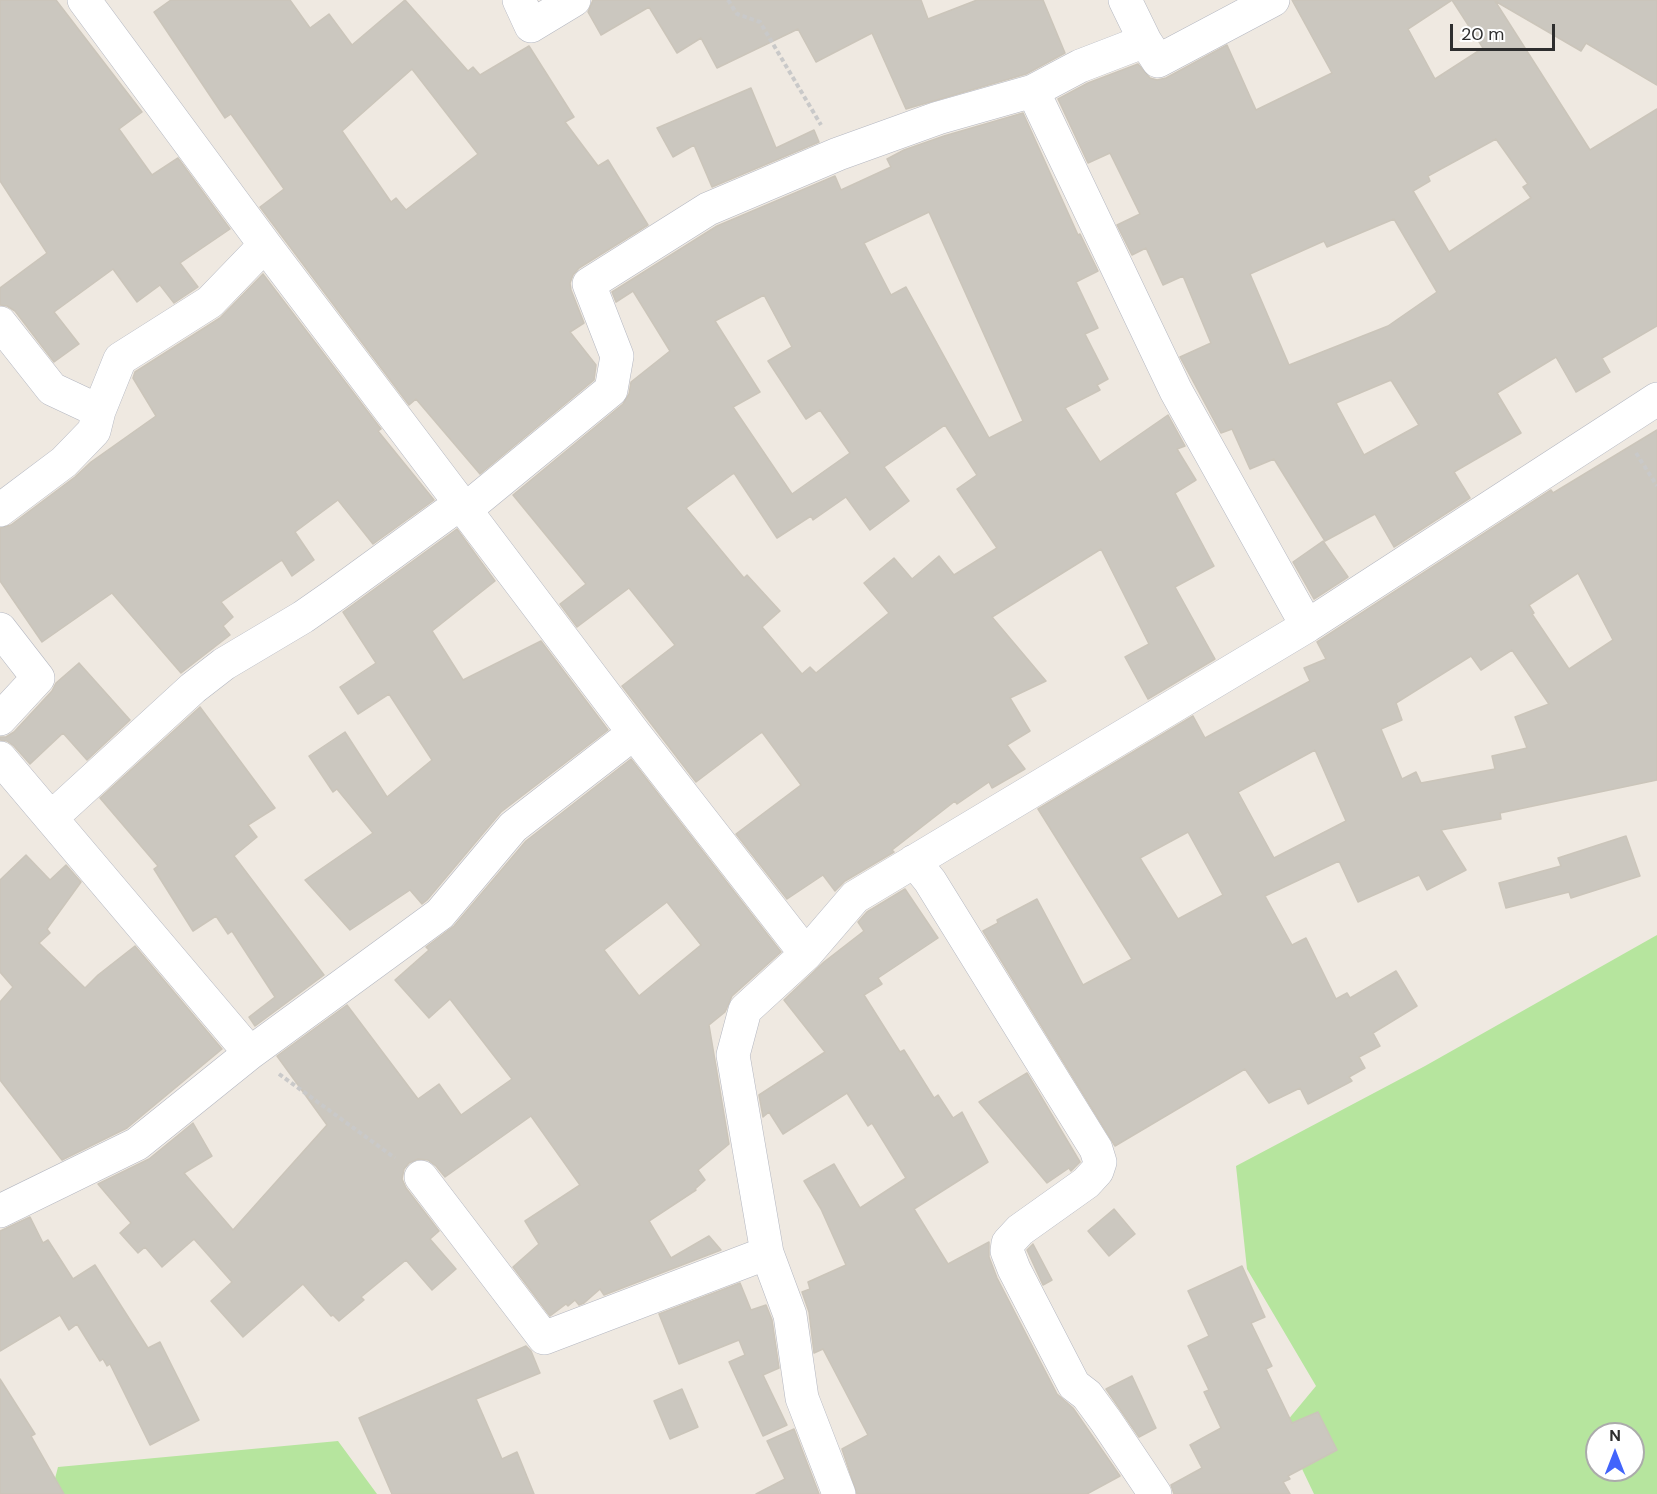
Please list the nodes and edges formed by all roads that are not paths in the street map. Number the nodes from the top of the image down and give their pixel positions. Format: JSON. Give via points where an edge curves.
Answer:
{"nodes":[{"id":1,"x":84,"y":0,"type":"edge"},
{"id":2,"x":519,"y":0,"type":"edge"},
{"id":3,"x":574,"y":0,"type":"edge"},
{"id":4,"x":1125,"y":0,"type":"edge"},
{"id":5,"x":1274,"y":0,"type":"edge"},
{"id":6,"x":1144,"y":41,"type":"junction"},
{"id":7,"x":1033,"y":91,"type":"junction"},
{"id":8,"x":265,"y":245,"type":"junction"},
{"id":9,"x":0,"y":322,"type":"edge"},
{"id":10,"x":1657,"y":399,"type":"edge"},
{"id":11,"x":99,"y":411,"type":"junction"},
{"id":12,"x":463,"y":506,"type":"junction"},
{"id":13,"x":0,"y":510,"type":"edge"},
{"id":14,"x":1307,"y":626,"type":"junction"},
{"id":15,"x":0,"y":629,"type":"edge"},
{"id":16,"x":0,"y":719,"type":"edge"},
{"id":17,"x":634,"y":734,"type":"junction"},
{"id":18,"x":0,"y":758,"type":"edge"},
{"id":19,"x":51,"y":818,"type":"junction"},
{"id":20,"x":914,"y":861,"type":"junction"},
{"id":21,"x":806,"y":954,"type":"junction"},
{"id":22,"x":250,"y":1053,"type":"junction"},
{"id":23,"x":421,"y":1177,"type":"road end"},
{"id":24,"x":0,"y":1211,"type":"edge"},
{"id":25,"x":767,"y":1253,"type":"junction"},
{"id":26,"x":839,"y":1494,"type":"edge"},
{"id":27,"x":1155,"y":1494,"type":"edge"}],
"edges":[{"from":1,"to":8,"type":"street"},
{"from":2,"to":3,"type":"street","via":[[531,26]]},
{"from":4,"to":6,"type":"street"},
{"from":5,"to":6,"type":"street","via":[[1158,61]]},
{"from":6,"to":7,"type":"street","via":[[1080,66]]},
{"from":7,"to":12,"type":"street","via":[[938,118],[838,154],[708,209],[590,284],[617,356],[611,390]]},
{"from":7,"to":14,"type":"street","via":[[1176,391]]},
{"from":8,"to":11,"type":"street","via":[[210,302],[120,359]]},
{"from":8,"to":12,"type":"street"},
{"from":9,"to":11,"type":"street","via":[[52,389]]},
{"from":10,"to":14,"type":"street"},
{"from":11,"to":13,"type":"street","via":[[93,431],[64,462]]},
{"from":12,"to":17,"type":"street"},
{"from":12,"to":19,"type":"street","via":[[303,617],[224,664]]},
{"from":14,"to":20,"type":"street"},
{"from":15,"to":16,"type":"street","via":[[38,678]]},
{"from":17,"to":21,"type":"street"},
{"from":17,"to":22,"type":"street","via":[[513,827],[440,914]]},
{"from":18,"to":19,"type":"street"},
{"from":19,"to":22,"type":"street"},
{"from":20,"to":21,"type":"street","via":[[855,897]]},
{"from":20,"to":27,"type":"street","via":[[1096,1149],[1100,1162],[1097,1171],[1020,1230],[1008,1243],[1007,1251],[1074,1385],[1087,1395]]},
{"from":21,"to":25,"type":"street","via":[[745,1010],[733,1055]]},
{"from":22,"to":24,"type":"street","via":[[137,1144]]},
{"from":23,"to":25,"type":"street","via":[[544,1338]]},
{"from":25,"to":26,"type":"street","via":[[790,1315],[802,1398]]}]}
